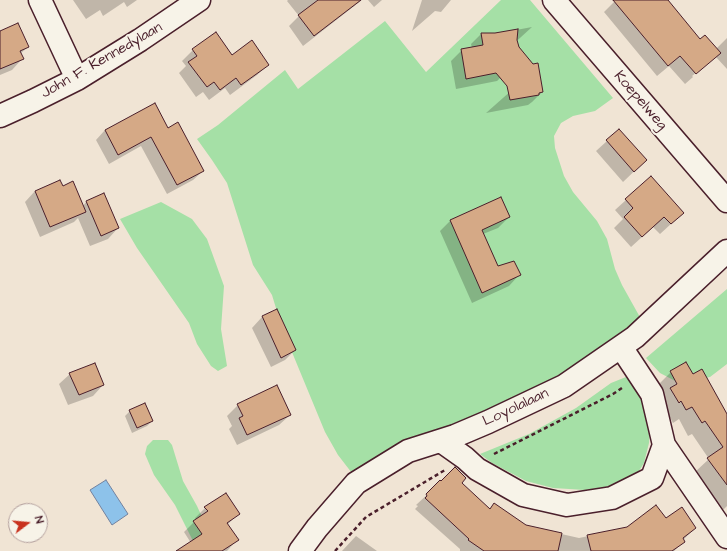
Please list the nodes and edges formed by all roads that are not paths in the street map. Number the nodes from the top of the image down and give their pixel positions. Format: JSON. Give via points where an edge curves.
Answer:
{"nodes":[{"id":1,"x":40,"y":0,"type":"edge"},
{"id":2,"x":200,"y":0,"type":"edge"},
{"id":3,"x":554,"y":0,"type":"edge"},
{"id":4,"x":77,"y":78,"type":"junction"},
{"id":5,"x":0,"y":116,"type":"edge"},
{"id":6,"x":727,"y":201,"type":"edge"},
{"id":7,"x":727,"y":251,"type":"edge"},
{"id":8,"x":621,"y":347,"type":"junction"},
{"id":9,"x":441,"y":440,"type":"junction"},
{"id":10,"x":664,"y":445,"type":"junction"},
{"id":11,"x":727,"y":537,"type":"edge"},
{"id":12,"x":300,"y":551,"type":"edge"}],
"edges":[{"from":1,"to":4,"type":"street"},
{"from":2,"to":4,"type":"street","name":"John F. Kennedylaan"},
{"from":3,"to":6,"type":"street","name":"Koepelweg"},
{"from":4,"to":5,"type":"street","name":"John F. Kennedylaan"},
{"from":7,"to":8,"type":"street","name":"Loyolalaan"},
{"from":8,"to":9,"type":"street","name":"Loyolalaan","via":[[564,386],[488,422]]},
{"from":8,"to":10,"type":"street","via":[[652,394]]},
{"from":9,"to":10,"type":"street","via":[[477,469],[523,495],[567,505],[612,498],[652,478]]},
{"from":9,"to":12,"type":"street","name":"Loyolalaan","via":[[408,451],[356,483]]},
{"from":10,"to":11,"type":"street"}]}
